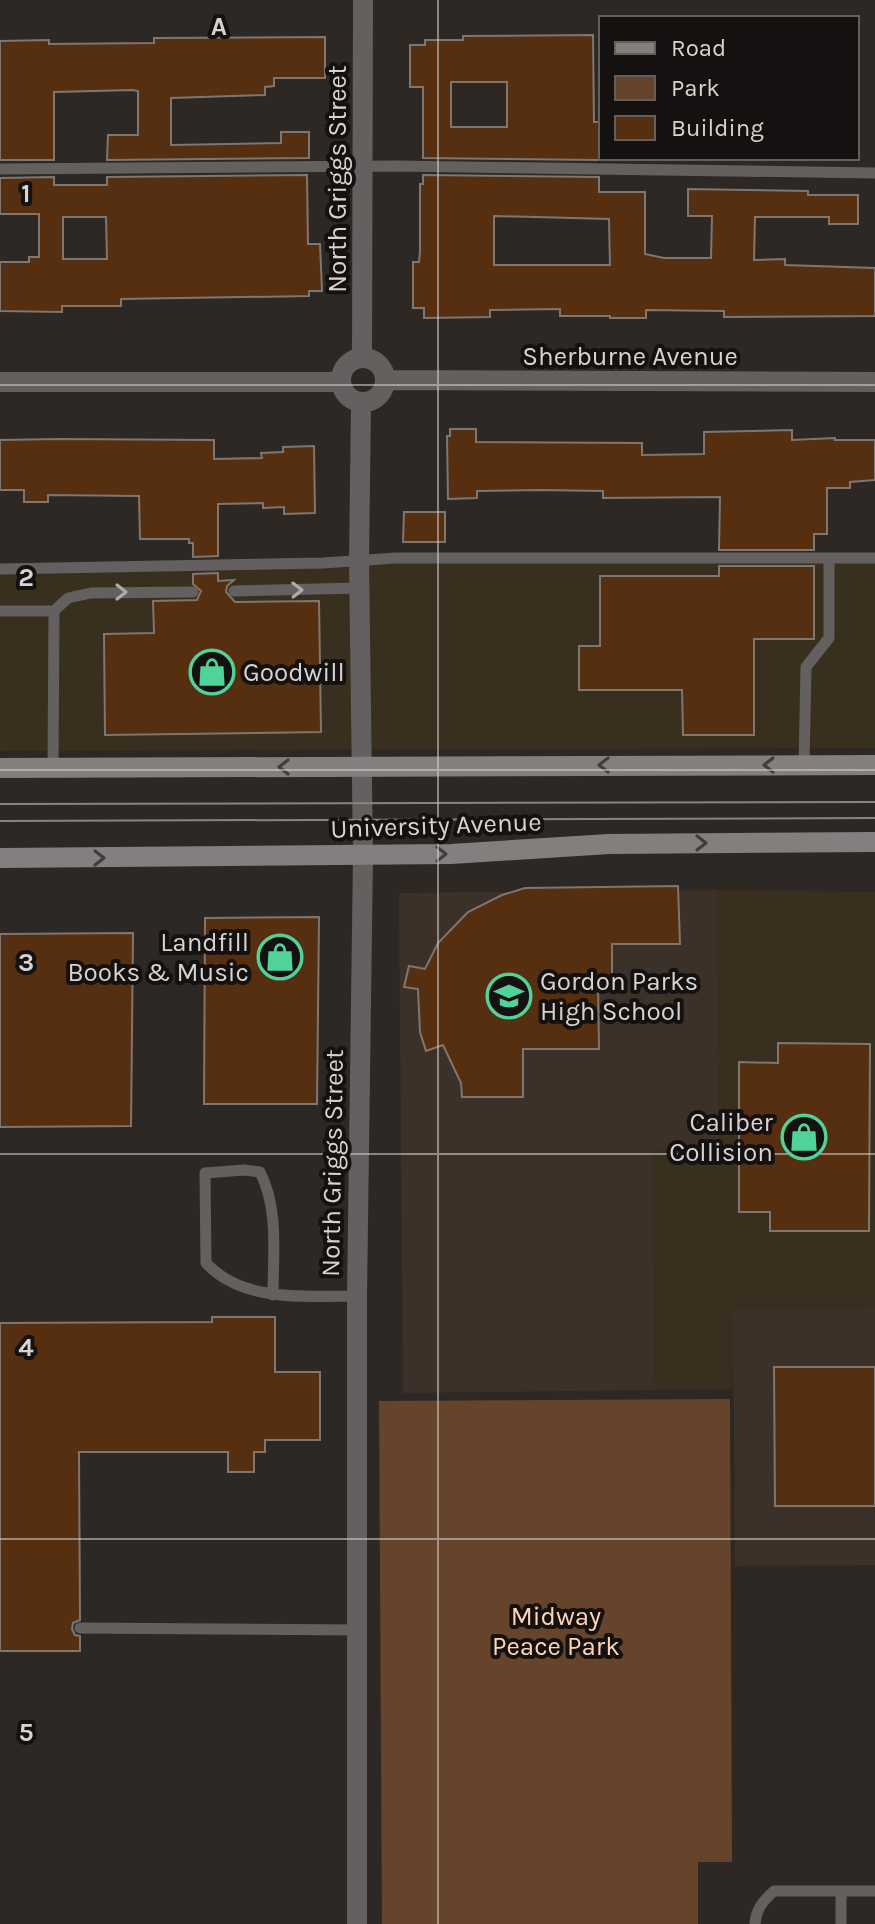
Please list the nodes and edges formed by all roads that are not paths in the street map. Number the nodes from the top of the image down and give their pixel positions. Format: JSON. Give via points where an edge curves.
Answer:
{"nodes":[{"id":1,"x":363,"y":0,"type":"edge"},
{"id":2,"x":363,"y":166,"type":"junction"},
{"id":3,"x":0,"y":169,"type":"edge"},
{"id":4,"x":875,"y":173,"type":"edge"},
{"id":5,"x":362,"y":358,"type":"junction"},
{"id":6,"x":385,"y":380,"type":"junction"},
{"id":7,"x":0,"y":382,"type":"edge"},
{"id":8,"x":340,"y":382,"type":"junction"},
{"id":9,"x":875,"y":382,"type":"edge"},
{"id":10,"x":361,"y":403,"type":"junction"},
{"id":11,"x":829,"y":558,"type":"junction"},
{"id":12,"x":875,"y":558,"type":"edge"},
{"id":13,"x":359,"y":561,"type":"junction"},
{"id":14,"x":0,"y":569,"type":"edge"},
{"id":15,"x":359,"y":588,"type":"junction"},
{"id":16,"x":234,"y":591,"type":"dead end"},
{"id":17,"x":193,"y":592,"type":"dead end"},
{"id":18,"x":0,"y":611,"type":"edge"},
{"id":19,"x":54,"y":611,"type":"junction"},
{"id":20,"x":804,"y":765,"type":"junction"},
{"id":21,"x":875,"y":765,"type":"edge"},
{"id":22,"x":362,"y":767,"type":"junction"},
{"id":23,"x":0,"y":768,"type":"edge"},
{"id":24,"x":53,"y":768,"type":"junction"},
{"id":25,"x":875,"y":842,"type":"edge"},
{"id":26,"x":363,"y":856,"type":"junction"},
{"id":27,"x":0,"y":858,"type":"edge"},
{"id":28,"x":273,"y":1295,"type":"junction"},
{"id":29,"x":357,"y":1296,"type":"junction"},
{"id":30,"x":80,"y":1628,"type":"dead end"},
{"id":31,"x":358,"y":1630,"type":"junction"},
{"id":32,"x":841,"y":1891,"type":"junction"},
{"id":33,"x":875,"y":1891,"type":"edge"},
{"id":34,"x":357,"y":1924,"type":"edge"},
{"id":35,"x":755,"y":1924,"type":"edge"},
{"id":36,"x":841,"y":1924,"type":"edge"}],
"edges":[{"from":1,"to":2,"type":"street","name":"North Griggs Street"},
{"from":2,"to":3,"type":"lane"},
{"from":2,"to":4,"type":"lane"},
{"from":2,"to":5,"type":"street","name":"North Griggs Street"},
{"from":5,"to":6,"type":"street","via":[[378,364]]},
{"from":5,"to":8,"type":"street","via":[[347,364]]},
{"from":6,"to":9,"type":"street","name":"Sherburne Avenue"},
{"from":6,"to":10,"type":"street","via":[[380,395]]},
{"from":7,"to":8,"type":"street"},
{"from":8,"to":10,"type":"street","via":[[344,394]]},
{"from":10,"to":13,"type":"street","name":"North Griggs Street"},
{"from":11,"to":12,"type":"lane"},
{"from":11,"to":13,"type":"lane"},
{"from":11,"to":20,"type":"lane","via":[[829,638],[806,667]]},
{"from":13,"to":14,"type":"lane"},
{"from":13,"to":15,"type":"street","name":"North Griggs Street"},
{"from":16,"to":15,"type":"lane","one_way":true},
{"from":15,"to":22,"type":"street","name":"North Griggs Street"},
{"from":19,"to":17,"type":"lane","one_way":true,"via":[[68,598],[91,593]]},
{"from":18,"to":19,"type":"lane"},
{"from":19,"to":24,"type":"lane"},
{"from":20,"to":21,"type":"main road"},
{"from":20,"to":22,"type":"main road","one_way":true},
{"from":22,"to":24,"type":"main road","one_way":true},
{"from":22,"to":26,"type":"street","name":"North Griggs Street"},
{"from":23,"to":24,"type":"main road"},
{"from":26,"to":25,"type":"main road","name":"University Avenue","one_way":true,"via":[[609,844]]},
{"from":27,"to":26,"type":"main road","name":"University Avenue","one_way":true},
{"from":26,"to":29,"type":"street","name":"North Griggs Street"},
{"from":28,"to":28,"type":"lane","via":[[217,1275],[206,1263],[205,1173],[260,1172],[273,1219]]},
{"from":28,"to":29,"type":"lane"},
{"from":29,"to":31,"type":"street","name":"North Griggs Street"},
{"from":30,"to":31,"type":"lane"},
{"from":31,"to":34,"type":"street","name":"North Griggs Street"},
{"from":32,"to":33,"type":"lane"},
{"from":32,"to":35,"type":"lane","via":[[774,1891],[763,1901]]},
{"from":32,"to":36,"type":"lane"}]}
